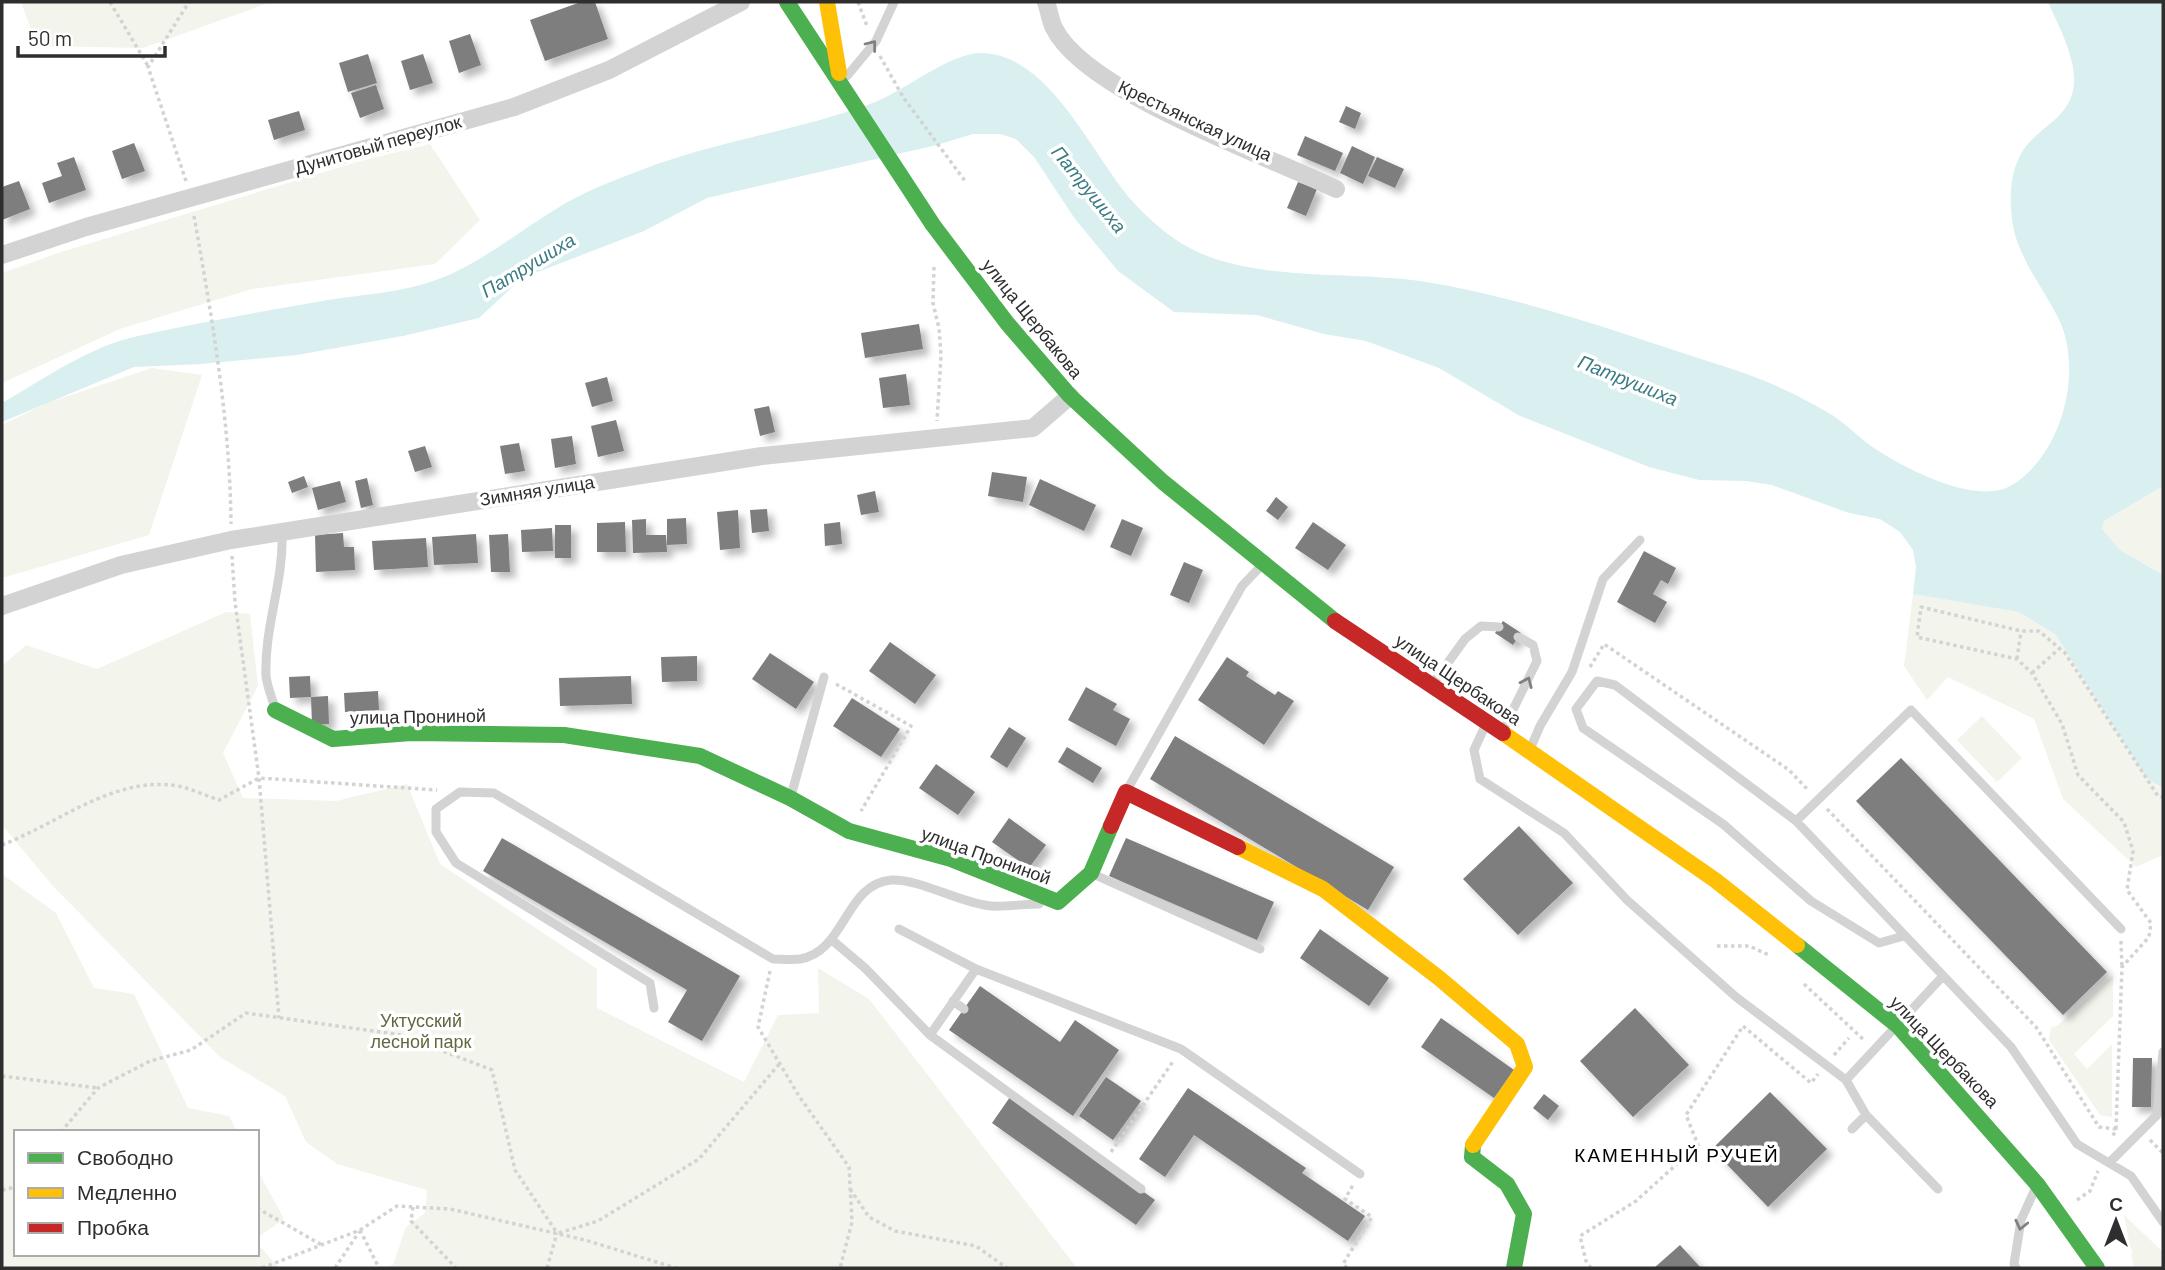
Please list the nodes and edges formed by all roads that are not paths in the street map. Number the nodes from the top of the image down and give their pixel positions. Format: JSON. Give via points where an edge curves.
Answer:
{"nodes":[{"id":1,"x":741,"y":2,"type":"edge"},
{"id":2,"x":787,"y":2,"type":"edge"},
{"id":3,"x":827,"y":2,"type":"edge"},
{"id":4,"x":894,"y":2,"type":"edge"},
{"id":5,"x":1046,"y":2,"type":"edge"},
{"id":6,"x":841,"y":83,"type":"junction"},
{"id":7,"x":1336,"y":189,"type":"dead end"},
{"id":8,"x":2,"y":255,"type":"edge"},
{"id":9,"x":1070,"y":396,"type":"junction"},
{"id":10,"x":282,"y":533,"type":"junction"},
{"id":11,"x":1640,"y":540,"type":"dead end"},
{"id":12,"x":1262,"y":565,"type":"junction"},
{"id":13,"x":2,"y":606,"type":"edge"},
{"id":14,"x":1500,"y":627,"type":"dead end"},
{"id":15,"x":1518,"y":637,"type":"dead end"},
{"id":16,"x":824,"y":677,"type":"road end"},
{"id":17,"x":1433,"y":684,"type":"junction"},
{"id":18,"x":275,"y":710,"type":"joint"},
{"id":19,"x":1486,"y":723,"type":"junction"},
{"id":20,"x":1501,"y":733,"type":"junction"},
{"id":21,"x":1529,"y":752,"type":"junction"},
{"id":22,"x":1126,"y":792,"type":"junction"},
{"id":23,"x":790,"y":798,"type":"junction"},
{"id":24,"x":1796,"y":821,"type":"junction"},
{"id":25,"x":1091,"y":873,"type":"junction"},
{"id":26,"x":1058,"y":902,"type":"junction"},
{"id":27,"x":899,"y":929,"type":"dead end"},
{"id":28,"x":2121,"y":929,"type":"road end"},
{"id":29,"x":1904,"y":936,"type":"junction"},
{"id":30,"x":832,"y":940,"type":"junction"},
{"id":31,"x":1260,"y":949,"type":"dead end"},
{"id":32,"x":976,"y":969,"type":"junction"},
{"id":33,"x":1943,"y":976,"type":"junction"},
{"id":34,"x":953,"y":1001,"type":"junction"},
{"id":35,"x":654,"y":1008,"type":"dead end"},
{"id":36,"x":964,"y":1009,"type":"dead end"},
{"id":37,"x":1898,"y":1026,"type":"junction"},
{"id":38,"x":930,"y":1035,"type":"junction"},
{"id":39,"x":2163,"y":1052,"type":"edge"},
{"id":40,"x":1846,"y":1080,"type":"junction"},
{"id":41,"x":1866,"y":1115,"type":"junction"},
{"id":42,"x":1852,"y":1129,"type":"dead end"},
{"id":43,"x":2109,"y":1163,"type":"junction"},
{"id":44,"x":1360,"y":1174,"type":"road end"},
{"id":45,"x":2037,"y":1184,"type":"junction"},
{"id":46,"x":1141,"y":1189,"type":"dead end"},
{"id":47,"x":1938,"y":1189,"type":"dead end"},
{"id":48,"x":2163,"y":1222,"type":"edge"},
{"id":49,"x":1514,"y":1268,"type":"edge"},
{"id":50,"x":2017,"y":1268,"type":"edge"},
{"id":51,"x":2096,"y":1268,"type":"edge"}],
"edges":[{"from":1,"to":8,"type":"street","name":"Дунитовый переулок","via":[[609,70],[514,107],[86,227]]},
{"from":2,"to":6,"type":"main road","name":"улица Щербакова"},
{"from":3,"to":6,"type":"main road","name":"улица Щербакова"},
{"from":6,"to":4,"type":"lane","one_way":true,"via":[[876,41]]},
{"from":5,"to":7,"type":"street","name":"Крестьянская улица","via":[[1054,29],[1086,64],[1129,94]]},
{"from":6,"to":9,"type":"main road","name":"улица Щербакова","via":[[933,225],[1007,323]]},
{"from":9,"to":10,"type":"street","name":"Зимняя улица","via":[[1033,428],[762,456]]},
{"from":9,"to":12,"type":"main road","name":"улица Щербакова"},
{"from":10,"to":13,"type":"street","name":"Зимняя улица","via":[[121,565]]},
{"from":10,"to":18,"type":"lane","via":[[266,677]]},
{"from":11,"to":21,"type":"lane","via":[[1603,579],[1572,672],[1539,726]]},
{"from":12,"to":17,"type":"main road","name":"улица Щербакова","via":[[1319,611]]},
{"from":12,"to":22,"type":"lane","via":[[1242,586]]},
{"from":14,"to":17,"type":"lane","via":[[1480,626]]},
{"from":20,"to":15,"type":"lane","one_way":true,"via":[[1537,661],[1532,645]]},
{"from":16,"to":23,"type":"lane"},
{"from":17,"to":19,"type":"main road","name":"улица Щербакова"},
{"from":18,"to":23,"type":"main road","name":"улица Прониной","via":[[333,739],[411,733],[564,735],[700,756]]},
{"from":19,"to":20,"type":"main road","name":"улица Щербакова"},
{"from":19,"to":40,"type":"lane","via":[[1474,750],[1480,779],[1564,833],[1627,900],[1736,997]]},
{"from":20,"to":21,"type":"main road","name":"улица Щербакова"},
{"from":21,"to":37,"type":"main road","name":"улица Щербакова","via":[[1715,880]]},
{"from":22,"to":25,"type":"main road","name":"улица Прониной"},
{"from":22,"to":49,"type":"main road","via":[[1323,889],[1517,1044],[1525,1067],[1474,1140],[1472,1157],[1507,1184],[1524,1214]]},
{"from":23,"to":26,"type":"main road","name":"улица Прониной","via":[[849,831],[951,859]]},
{"from":24,"to":28,"type":"lane","via":[[1911,710]]},
{"from":24,"to":29,"type":"lane"},
{"from":24,"to":29,"type":"lane","via":[[1615,685],[1597,681],[1576,709],[1583,728],[1723,824],[1811,901],[1879,943]]},
{"from":25,"to":26,"type":"main road","name":"улица Прониной"},
{"from":25,"to":31,"type":"lane"},
{"from":26,"to":30,"type":"lane","via":[[989,906],[892,880],[872,886],[856,902]]},
{"from":27,"to":32,"type":"lane"},
{"from":29,"to":33,"type":"lane"},
{"from":30,"to":35,"type":"lane","via":[[802,959],[773,959],[494,793],[460,792],[436,809],[436,832],[456,863],[650,983]]},
{"from":30,"to":38,"type":"lane"},
{"from":32,"to":34,"type":"lane"},
{"from":32,"to":44,"type":"lane","via":[[1181,1049]]},
{"from":33,"to":37,"type":"lane"},
{"from":33,"to":43,"type":"lane","via":[[2011,1047],[2077,1144]]},
{"from":34,"to":36,"type":"lane"},
{"from":34,"to":38,"type":"lane"},
{"from":37,"to":40,"type":"lane"},
{"from":37,"to":45,"type":"main road","name":"улица Щербакова"},
{"from":38,"to":46,"type":"lane"},
{"from":39,"to":43,"type":"lane","via":[[2157,1115]]},
{"from":40,"to":41,"type":"lane"},
{"from":41,"to":42,"type":"lane"},
{"from":41,"to":47,"type":"lane"},
{"from":43,"to":48,"type":"lane","via":[[2132,1176]]},
{"from":45,"to":50,"type":"lane","one_way":true,"via":[[2021,1220]]},
{"from":45,"to":51,"type":"main road","name":"улица Щербакова"}]}
